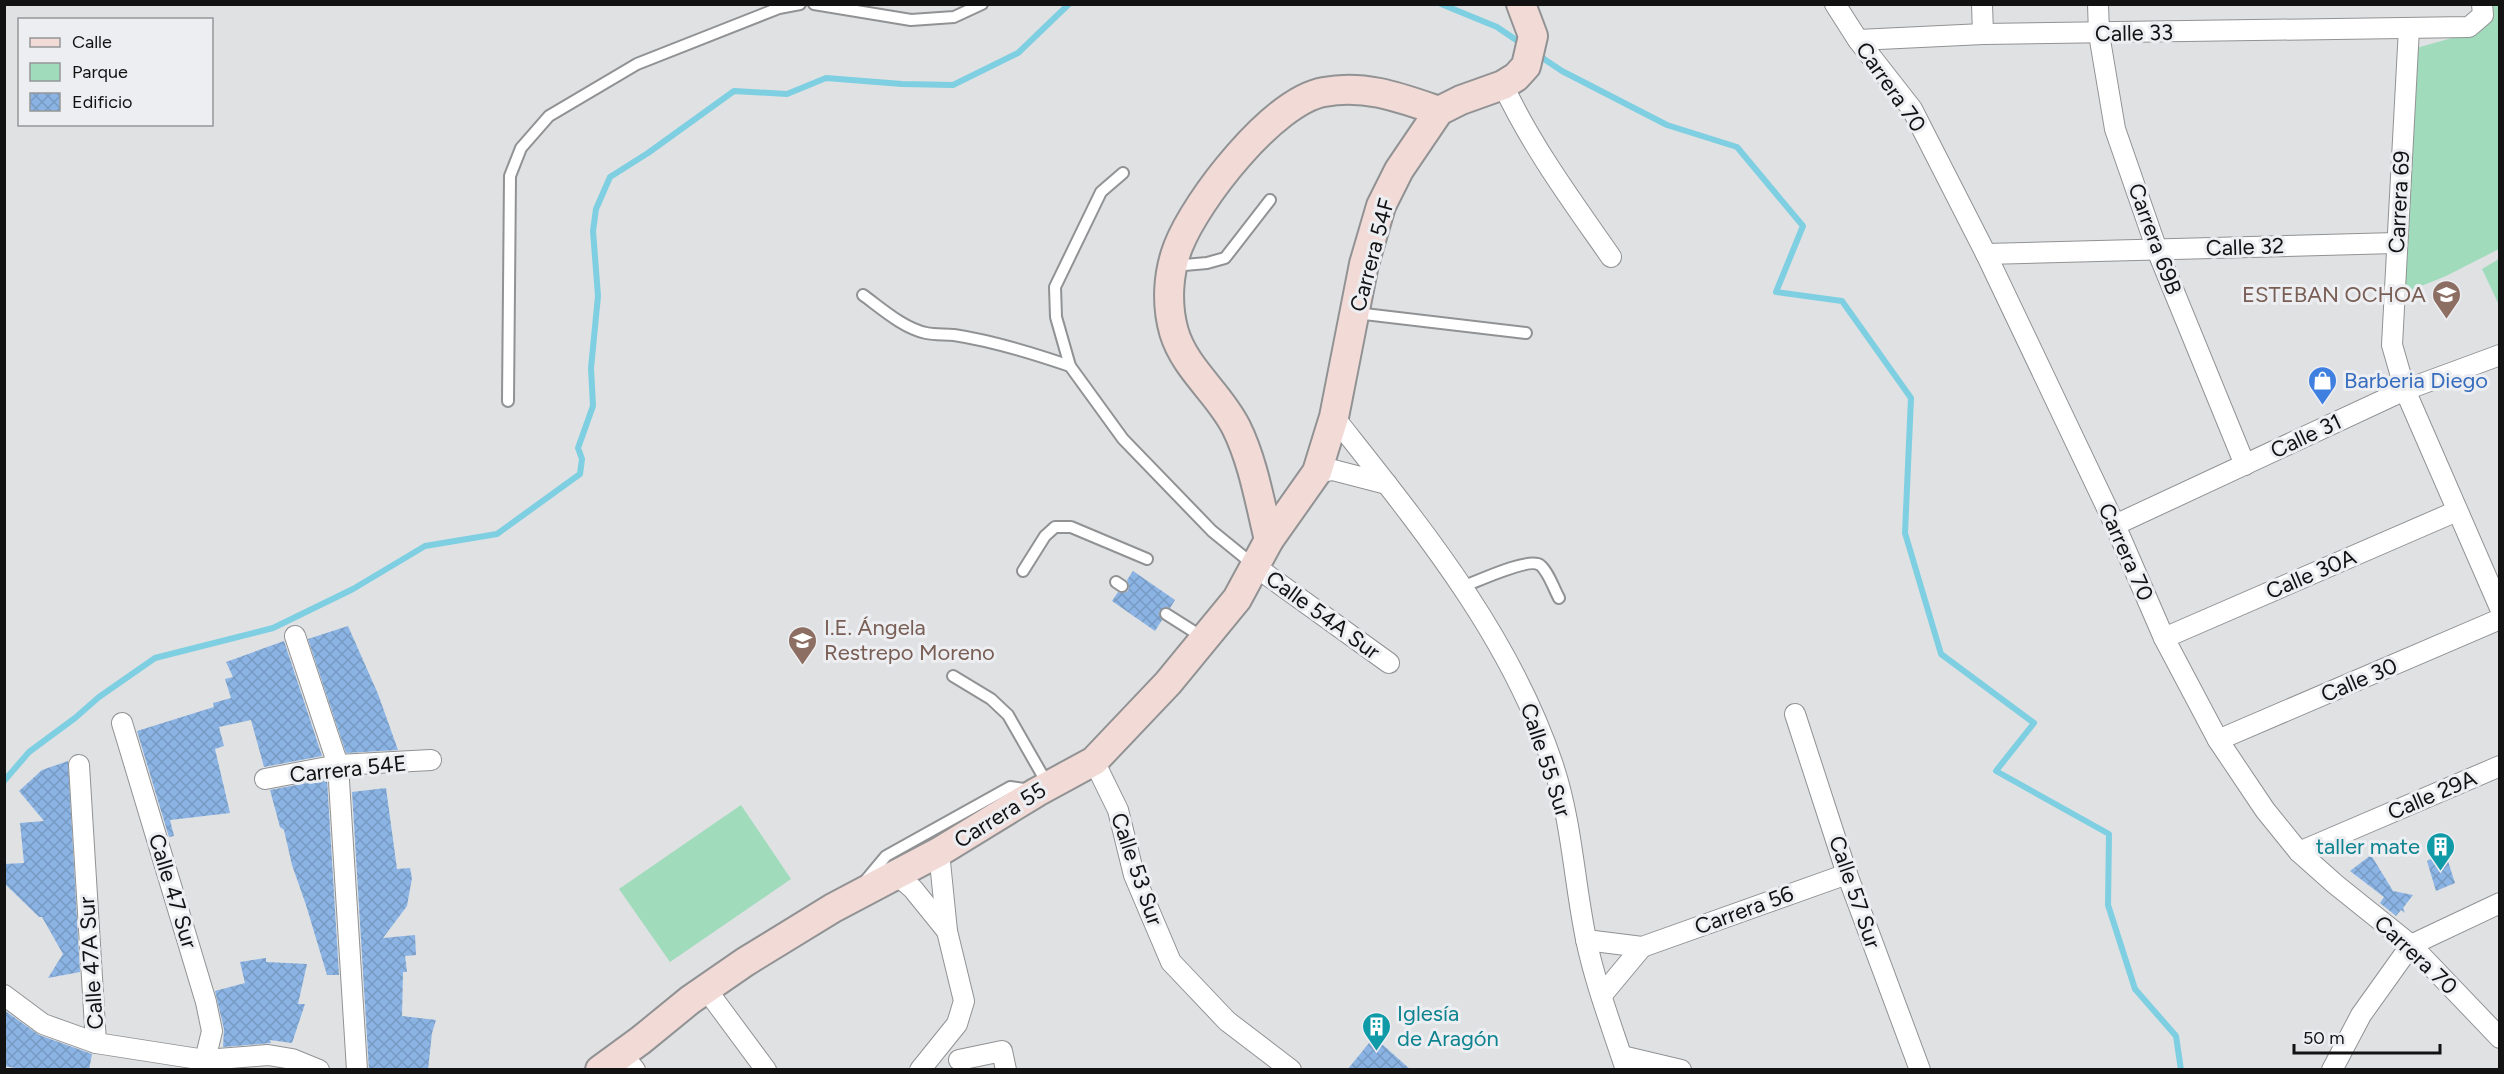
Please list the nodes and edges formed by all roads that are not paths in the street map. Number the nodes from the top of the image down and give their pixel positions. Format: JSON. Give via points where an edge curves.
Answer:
{"nodes":[{"id":1,"x":800,"y":4,"type":"edge"},
{"id":2,"x":814,"y":4,"type":"edge"},
{"id":3,"x":982,"y":4,"type":"edge"},
{"id":4,"x":1521,"y":4,"type":"edge"},
{"id":5,"x":1835,"y":4,"type":"edge"},
{"id":6,"x":1982,"y":4,"type":"edge"},
{"id":7,"x":2098,"y":4,"type":"edge"},
{"id":8,"x":2482,"y":4,"type":"edge"},
{"id":9,"x":2409,"y":28,"type":"junction"},
{"id":10,"x":1983,"y":34,"type":"junction"},
{"id":11,"x":2099,"y":34,"type":"junction"},
{"id":12,"x":1858,"y":40,"type":"junction"},
{"id":13,"x":1503,"y":85,"type":"junction"},
{"id":14,"x":1439,"y":111,"type":"junction"},
{"id":15,"x":1123,"y":173,"type":"dead end"},
{"id":16,"x":1270,"y":200,"type":"dead end"},
{"id":17,"x":2397,"y":243,"type":"junction"},
{"id":18,"x":2157,"y":250,"type":"junction"},
{"id":19,"x":1986,"y":254,"type":"junction"},
{"id":20,"x":1611,"y":257,"type":"dead end"},
{"id":21,"x":1172,"y":272,"type":"junction"},
{"id":22,"x":862,"y":295,"type":"dead end"},
{"id":23,"x":1355,"y":313,"type":"junction"},
{"id":24,"x":1526,"y":333,"type":"dead end"},
{"id":25,"x":2499,"y":356,"type":"edge"},
{"id":26,"x":1070,"y":366,"type":"junction"},
{"id":27,"x":2405,"y":390,"type":"junction"},
{"id":28,"x":508,"y":401,"type":"dead end"},
{"id":29,"x":1334,"y":417,"type":"junction"},
{"id":30,"x":2245,"y":465,"type":"junction"},
{"id":31,"x":1317,"y":472,"type":"junction"},
{"id":32,"x":1387,"y":484,"type":"junction"},
{"id":33,"x":2457,"y":511,"type":"junction"},
{"id":34,"x":2115,"y":525,"type":"junction"},
{"id":35,"x":1269,"y":540,"type":"junction"},
{"id":36,"x":1147,"y":559,"type":"dead end"},
{"id":37,"x":1256,"y":567,"type":"junction"},
{"id":38,"x":1023,"y":571,"type":"dead end"},
{"id":39,"x":1462,"y":587,"type":"junction"},
{"id":40,"x":1559,"y":598,"type":"dead end"},
{"id":41,"x":2499,"y":608,"type":"edge"},
{"id":42,"x":1166,"y":614,"type":"dead end"},
{"id":43,"x":2499,"y":620,"type":"edge"},
{"id":44,"x":295,"y":636,"type":"dead end"},
{"id":45,"x":2164,"y":638,"type":"junction"},
{"id":46,"x":1205,"y":639,"type":"junction"},
{"id":47,"x":1389,"y":663,"type":"dead end"},
{"id":48,"x":953,"y":676,"type":"dead end"},
{"id":49,"x":1795,"y":714,"type":"dead end"},
{"id":50,"x":122,"y":723,"type":"dead end"},
{"id":51,"x":2218,"y":740,"type":"junction"},
{"id":52,"x":431,"y":760,"type":"dead end"},
{"id":53,"x":1094,"y":761,"type":"junction"},
{"id":54,"x":79,"y":765,"type":"dead end"},
{"id":55,"x":338,"y":765,"type":"junction"},
{"id":56,"x":2499,"y":766,"type":"edge"},
{"id":57,"x":265,"y":779,"type":"dead end"},
{"id":58,"x":1043,"y":788,"type":"junction"},
{"id":59,"x":939,"y":852,"type":"junction"},
{"id":60,"x":2299,"y":852,"type":"junction"},
{"id":61,"x":1847,"y":874,"type":"junction"},
{"id":62,"x":897,"y":876,"type":"junction"},
{"id":63,"x":854,"y":897,"type":"junction"},
{"id":64,"x":2499,"y":903,"type":"edge"},
{"id":65,"x":947,"y":931,"type":"junction"},
{"id":66,"x":1586,"y":940,"type":"junction"},
{"id":67,"x":2411,"y":945,"type":"junction"},
{"id":68,"x":1642,"y":947,"type":"junction"},
{"id":69,"x":706,"y":989,"type":"junction"},
{"id":70,"x":4,"y":995,"type":"edge"},
{"id":71,"x":1602,"y":995,"type":"junction"},
{"id":72,"x":2499,"y":1038,"type":"edge"},
{"id":73,"x":940,"y":1042,"type":"junction"},
{"id":74,"x":96,"y":1043,"type":"junction"},
{"id":75,"x":205,"y":1060,"type":"junction"},
{"id":76,"x":1624,"y":1063,"type":"edge"},
{"id":77,"x":619,"y":1064,"type":"edge"},
{"id":78,"x":960,"y":1065,"type":"edge"},
{"id":79,"x":319,"y":1070,"type":"edge"},
{"id":80,"x":357,"y":1070,"type":"edge"},
{"id":81,"x":766,"y":1070,"type":"edge"},
{"id":82,"x":920,"y":1070,"type":"edge"},
{"id":83,"x":1006,"y":1070,"type":"edge"},
{"id":84,"x":1291,"y":1070,"type":"edge"},
{"id":85,"x":1681,"y":1070,"type":"edge"},
{"id":86,"x":1920,"y":1070,"type":"edge"},
{"id":87,"x":2332,"y":1070,"type":"edge"}],
"edges":[{"from":1,"to":28,"type":"lane","via":[[779,8],[637,64],[549,116],[521,148],[510,176]]},
{"from":2,"to":3,"type":"lane","via":[[911,20],[954,17]]},
{"from":4,"to":13,"type":"main road","via":[[1533,36],[1526,66]]},
{"from":5,"to":12,"type":"street","name":"Carrera 70"},
{"from":6,"to":10,"type":"street"},
{"from":7,"to":11,"type":"street","name":"Carrera 69B"},
{"from":8,"to":9,"type":"street","name":"Calle 33","via":[[2483,15],[2469,27]]},
{"from":9,"to":11,"type":"street","name":"Calle 33"},
{"from":9,"to":17,"type":"street","name":"Carrera 69"},
{"from":10,"to":11,"type":"street","name":"Calle 33"},
{"from":10,"to":12,"type":"street","name":"Calle 33"},
{"from":11,"to":18,"type":"street","name":"Carrera 69B","via":[[2115,129]]},
{"from":12,"to":19,"type":"street","name":"Carrera 70","via":[[1912,109]]},
{"from":13,"to":14,"type":"main road"},
{"from":13,"to":20,"type":"street","via":[[1547,166]]},
{"from":14,"to":21,"type":"main road","via":[[1398,96],[1361,89],[1322,92],[1285,110],[1245,148],[1189,223]]},
{"from":14,"to":23,"type":"main road","name":"Carrera 54F","via":[[1399,170],[1381,206]]},
{"from":15,"to":26,"type":"lane","via":[[1101,192],[1055,287],[1056,317]]},
{"from":16,"to":21,"type":"lane","via":[[1224,258]]},
{"from":17,"to":18,"type":"street","name":"Calle 32"},
{"from":17,"to":27,"type":"street","name":"Carrera 69","via":[[2392,345]]},
{"from":18,"to":19,"type":"street","name":"Calle 32"},
{"from":18,"to":30,"type":"street","name":"Carrera 69B"},
{"from":19,"to":34,"type":"street","name":"Carrera 70"},
{"from":21,"to":35,"type":"main road","name":"Calle 54A Sur","via":[[1169,304],[1174,332],[1185,357],[1236,428],[1257,488]]},
{"from":22,"to":26,"type":"lane","via":[[925,333],[996,344]]},
{"from":23,"to":24,"type":"lane"},
{"from":23,"to":29,"type":"main road","name":"Carrera 54F"},
{"from":25,"to":27,"type":"street","name":"Calle 31"},
{"from":26,"to":37,"type":"lane","via":[[1123,439],[1212,531]]},
{"from":27,"to":30,"type":"street","name":"Calle 31"},
{"from":27,"to":33,"type":"street","name":"Carrera 69"},
{"from":29,"to":31,"type":"main road","name":"Carrera 54F"},
{"from":29,"to":32,"type":"street","name":"Calle 55 Sur"},
{"from":30,"to":34,"type":"street","name":"Calle 31"},
{"from":31,"to":32,"type":"street","via":[[1339,471]]},
{"from":31,"to":35,"type":"main road","name":"Carrera 55"},
{"from":32,"to":39,"type":"street","name":"Calle 55 Sur"},
{"from":33,"to":41,"type":"street","name":"Carrera 69"},
{"from":33,"to":45,"type":"street","name":"Calle 30A"},
{"from":34,"to":45,"type":"street","name":"Carrera 70"},
{"from":35,"to":37,"type":"main road","name":"Carrera 55"},
{"from":36,"to":38,"type":"lane","via":[[1071,526],[1055,527]]},
{"from":37,"to":46,"type":"main road","name":"Carrera 55"},
{"from":37,"to":47,"type":"street","name":"Calle 54A Sur"},
{"from":39,"to":40,"type":"lane","via":[[1523,564],[1536,563],[1542,566]]},
{"from":39,"to":66,"type":"street","name":"Calle 55 Sur","via":[[1520,681],[1539,725],[1564,810]]},
{"from":42,"to":46,"type":"lane"},
{"from":43,"to":51,"type":"street","name":"Calle 30"},
{"from":44,"to":55,"type":"street"},
{"from":45,"to":51,"type":"street","name":"Carrera 70"},
{"from":46,"to":53,"type":"main road","name":"Carrera 55"},
{"from":48,"to":58,"type":"lane","via":[[1008,715]]},
{"from":49,"to":61,"type":"street","name":"Calle 57 Sur"},
{"from":50,"to":75,"type":"street","name":"Calle 47 Sur","via":[[206,1002],[212,1031]]},
{"from":51,"to":60,"type":"street","name":"Carrera 70"},
{"from":52,"to":55,"type":"street","name":"Carrera 54E"},
{"from":53,"to":58,"type":"main road","name":"Carrera 55"},
{"from":53,"to":84,"type":"street","name":"Calle 53 Sur","via":[[1119,810],[1134,875],[1171,962],[1227,1021]]},
{"from":54,"to":74,"type":"street","name":"Calle 47A Sur"},
{"from":55,"to":57,"type":"street","name":"Carrera 54E"},
{"from":55,"to":80,"type":"street"},
{"from":56,"to":60,"type":"street","name":"Calle 29A"},
{"from":58,"to":59,"type":"main road","name":"Carrera 55"},
{"from":58,"to":63,"type":"lane","via":[[1010,787],[886,856]]},
{"from":59,"to":62,"type":"main road","name":"Carrera 55"},
{"from":59,"to":65,"type":"street"},
{"from":60,"to":67,"type":"street","name":"Carrera 70"},
{"from":61,"to":68,"type":"street","name":"Carrera 56"},
{"from":61,"to":86,"type":"street","name":"Calle 57 Sur"},
{"from":62,"to":63,"type":"main road","name":"Carrera 55"},
{"from":62,"to":65,"type":"street","via":[[913,889]]},
{"from":63,"to":69,"type":"main road","name":"Carrera 55"},
{"from":64,"to":67,"type":"street"},
{"from":65,"to":73,"type":"street","via":[[964,1001],[957,1024]]},
{"from":66,"to":68,"type":"street","name":"Carrera 56"},
{"from":66,"to":71,"type":"street","name":"Calle 55 Sur"},
{"from":67,"to":72,"type":"street","name":"Carrera 70"},
{"from":67,"to":87,"type":"street","via":[[2361,1015]]},
{"from":68,"to":71,"type":"street"},
{"from":69,"to":77,"type":"main road","name":"Carrera 55"},
{"from":69,"to":81,"type":"street"},
{"from":70,"to":74,"type":"street","via":[[43,1024]]},
{"from":71,"to":76,"type":"street","name":"Calle 55 Sur"},
{"from":73,"to":78,"type":"street"},
{"from":73,"to":82,"type":"street"},
{"from":74,"to":75,"type":"street","name":"Calle 47A Sur"},
{"from":75,"to":79,"type":"street","name":"Calle 47A Sur","via":[[268,1055]]},
{"from":76,"to":85,"type":"street"},
{"from":78,"to":83,"type":"street","via":[[1002,1051]]}]}
